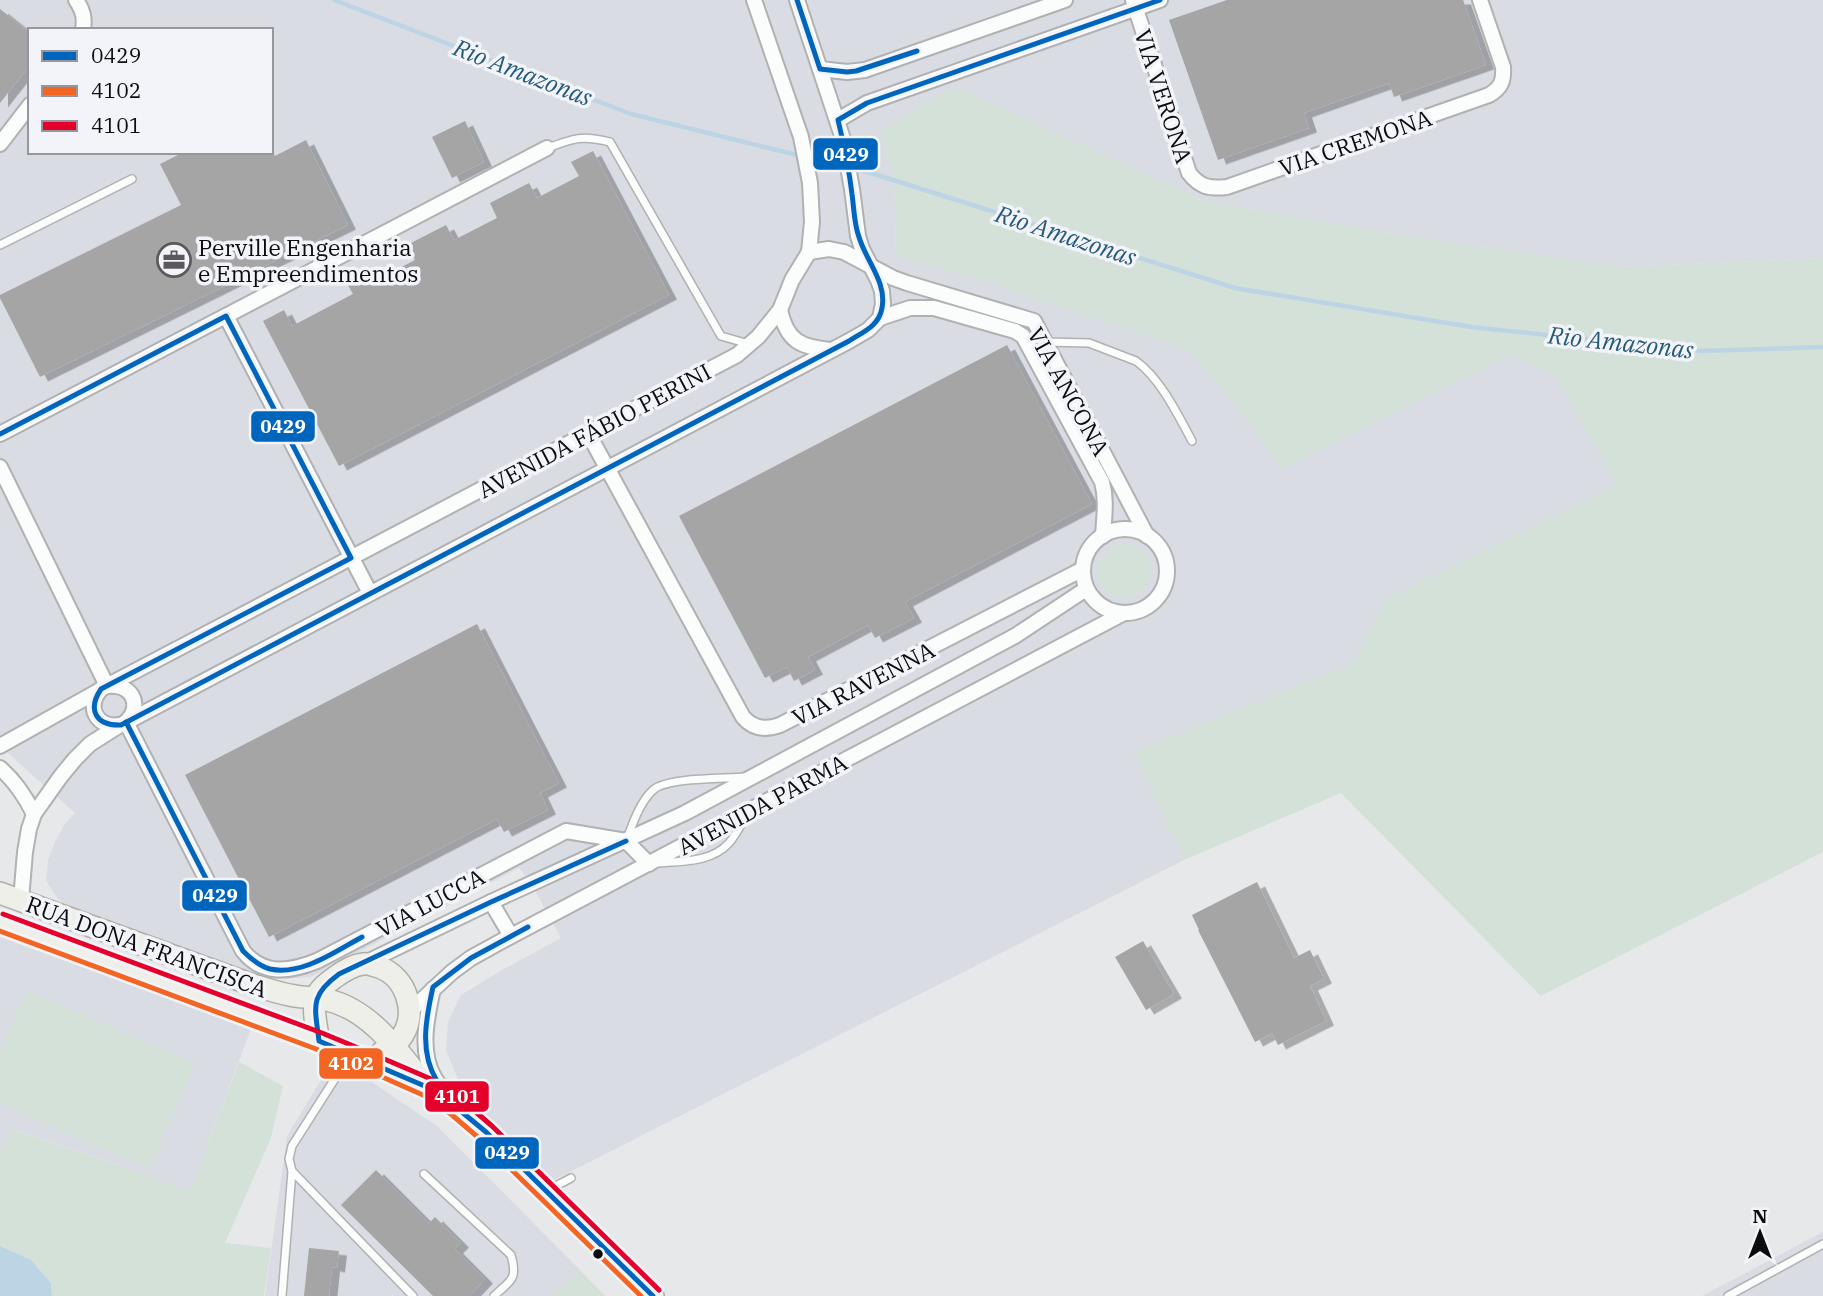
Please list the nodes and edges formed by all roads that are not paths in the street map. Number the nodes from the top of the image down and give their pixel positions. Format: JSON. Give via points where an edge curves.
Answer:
{"nodes":[{"id":1,"x":76,"y":0,"type":"edge"},
{"id":2,"x":754,"y":0,"type":"edge"},
{"id":3,"x":797,"y":0,"type":"edge"},
{"id":4,"x":1065,"y":0,"type":"edge"},
{"id":5,"x":1160,"y":0,"type":"edge"},
{"id":6,"x":1480,"y":0,"type":"edge"},
{"id":7,"x":1135,"y":4,"type":"edge"},
{"id":8,"x":84,"y":24,"type":"edge"},
{"id":9,"x":820,"y":69,"type":"junction"},
{"id":10,"x":28,"y":108,"type":"edge"},
{"id":11,"x":838,"y":120,"type":"junction"},
{"id":12,"x":0,"y":144,"type":"edge"},
{"id":13,"x":547,"y":148,"type":"joint"},
{"id":14,"x":132,"y":179,"type":"dead end"},
{"id":15,"x":1203,"y":186,"type":"joint"},
{"id":16,"x":0,"y":245,"type":"edge"},
{"id":17,"x":809,"y":251,"type":"junction"},
{"id":18,"x":872,"y":267,"type":"junction"},
{"id":19,"x":780,"y":310,"type":"junction"},
{"id":20,"x":226,"y":316,"type":"junction"},
{"id":21,"x":880,"y":318,"type":"junction"},
{"id":22,"x":1046,"y":342,"type":"junction"},
{"id":23,"x":749,"y":344,"type":"junction"},
{"id":24,"x":830,"y":350,"type":"junction"},
{"id":25,"x":587,"y":433,"type":"junction"},
{"id":26,"x":0,"y":434,"type":"edge"},
{"id":27,"x":1192,"y":441,"type":"dead end"},
{"id":28,"x":0,"y":467,"type":"edge"},
{"id":29,"x":607,"y":468,"type":"junction"},
{"id":30,"x":1103,"y":536,"type":"junction"},
{"id":31,"x":1147,"y":536,"type":"junction"},
{"id":32,"x":351,"y":558,"type":"junction"},
{"id":33,"x":1083,"y":569,"type":"junction"},
{"id":34,"x":1086,"y":589,"type":"junction"},
{"id":35,"x":370,"y":593,"type":"junction"},
{"id":36,"x":1124,"y":613,"type":"junction"},
{"id":37,"x":104,"y":688,"type":"junction"},
{"id":38,"x":123,"y":723,"type":"junction"},
{"id":39,"x":0,"y":746,"type":"edge"},
{"id":40,"x":0,"y":768,"type":"edge"},
{"id":41,"x":752,"y":777,"type":"junction"},
{"id":42,"x":749,"y":811,"type":"junction"},
{"id":43,"x":34,"y":814,"type":"junction"},
{"id":44,"x":625,"y":841,"type":"junction"},
{"id":45,"x":649,"y":864,"type":"junction"},
{"id":46,"x":0,"y":893,"type":"edge"},
{"id":47,"x":21,"y":900,"type":"junction"},
{"id":48,"x":491,"y":902,"type":"junction"},
{"id":49,"x":0,"y":922,"type":"edge"},
{"id":50,"x":511,"y":936,"type":"junction"},
{"id":51,"x":365,"y":963,"type":"junction"},
{"id":52,"x":433,"y":987,"type":"junction"},
{"id":53,"x":316,"y":998,"type":"junction"},
{"id":54,"x":410,"y":1011,"type":"junction"},
{"id":55,"x":319,"y":1041,"type":"junction"},
{"id":56,"x":393,"y":1045,"type":"junction"},
{"id":57,"x":358,"y":1057,"type":"junction"},
{"id":58,"x":427,"y":1087,"type":"junction"},
{"id":59,"x":457,"y":1108,"type":"junction"},
{"id":60,"x":292,"y":1171,"type":"junction"},
{"id":61,"x":424,"y":1174,"type":"dead end"},
{"id":62,"x":571,"y":1178,"type":"dead end"},
{"id":63,"x":546,"y":1191,"type":"junction"},
{"id":64,"x":1823,"y":1244,"type":"edge"},
{"id":65,"x":282,"y":1296,"type":"edge"},
{"id":66,"x":413,"y":1296,"type":"edge"},
{"id":67,"x":494,"y":1296,"type":"edge"},
{"id":68,"x":653,"y":1296,"type":"edge"},
{"id":69,"x":1728,"y":1296,"type":"edge"}],
"edges":[{"from":1,"to":8,"type":"street"},
{"from":2,"to":17,"type":"street","name":"AVENIDA FÁBIO PERINI","via":[[801,137],[812,203]]},
{"from":3,"to":9,"type":"street"},
{"from":4,"to":9,"type":"street","via":[[864,70]]},
{"from":5,"to":7,"type":"street"},
{"from":6,"to":15,"type":"street","name":"VIA CREMONA","via":[[1503,67],[1502,83],[1496,91],[1227,187]]},
{"from":7,"to":11,"type":"street","via":[[867,103]]},
{"from":7,"to":15,"type":"street","name":"VIA VERONA","via":[[1189,173]]},
{"from":9,"to":11,"type":"street"},
{"from":10,"to":12,"type":"street"},
{"from":11,"to":18,"type":"street","via":[[858,236]]},
{"from":13,"to":20,"type":"street"},
{"from":13,"to":23,"type":"lane","via":[[574,138],[610,142],[721,336]]},
{"from":14,"to":16,"type":"lane"},
{"from":17,"to":18,"type":"street","via":[[844,252]]},
{"from":17,"to":19,"type":"street","name":"AVENIDA FÁBIO PERINI"},
{"from":18,"to":21,"type":"street","via":[[882,291]]},
{"from":18,"to":22,"type":"street","name":"VIA ANCONA","via":[[907,283],[1029,319]]},
{"from":19,"to":23,"type":"street","name":"AVENIDA FÁBIO PERINI"},
{"from":19,"to":24,"type":"street","via":[[789,335],[800,344]]},
{"from":20,"to":26,"type":"street"},
{"from":20,"to":32,"type":"street"},
{"from":21,"to":24,"type":"street","name":"AVENIDA FÁBIO PERINI","via":[[868,330]]},
{"from":21,"to":30,"type":"street","name":"VIA ANCONA","via":[[910,308],[934,308],[1023,335],[1105,492]]},
{"from":22,"to":27,"type":"lane","via":[[1089,343],[1136,361],[1171,402]]},
{"from":22,"to":31,"type":"street","name":"VIA ANCONA"},
{"from":23,"to":25,"type":"street","name":"AVENIDA FÁBIO PERINI","via":[[737,355]]},
{"from":24,"to":29,"type":"street","name":"AVENIDA FÁBIO PERINI"},
{"from":25,"to":29,"type":"street","name":"VIA RAVENNA"},
{"from":25,"to":32,"type":"street","name":"AVENIDA FÁBIO PERINI"},
{"from":28,"to":37,"type":"street"},
{"from":29,"to":33,"type":"street","name":"VIA RAVENNA","via":[[743,718],[755,726],[780,725]]},
{"from":29,"to":35,"type":"street","name":"AVENIDA FÁBIO PERINI"},
{"from":30,"to":31,"type":"street","via":[[1125,529]]},
{"from":30,"to":33,"type":"street","via":[[1093,544]]},
{"from":31,"to":36,"type":"street","via":[[1157,544],[1167,565],[1164,589],[1148,607]]},
{"from":32,"to":35,"type":"street"},
{"from":32,"to":37,"type":"street","name":"AVENIDA FÁBIO PERINI"},
{"from":33,"to":34,"type":"street"},
{"from":34,"to":36,"type":"street","via":[[1102,607]]},
{"from":34,"to":41,"type":"street","name":"AVENIDA PARMA","via":[[1015,636]]},
{"from":35,"to":38,"type":"street","name":"AVENIDA FÁBIO PERINI"},
{"from":36,"to":42,"type":"street","name":"AVENIDA PARMA"},
{"from":37,"to":38,"type":"street","via":[[94,700],[95,713],[108,725]]},
{"from":37,"to":38,"type":"street","via":[[120,686],[133,699],[133,712]]},
{"from":37,"to":39,"type":"street","name":"AVENIDA FÁBIO PERINI"},
{"from":38,"to":43,"type":"street","name":"AVENIDA FÁBIO PERINI","via":[[89,744]]},
{"from":38,"to":44,"type":"street","name":"VIA LUCCA","via":[[243,951],[251,961],[273,970],[317,961],[566,831]]},
{"from":40,"to":43,"type":"street","via":[[12,778]]},
{"from":41,"to":44,"type":"street","name":"AVENIDA PARMA"},
{"from":41,"to":44,"type":"lane","via":[[663,784],[645,800]]},
{"from":42,"to":45,"type":"street","name":"AVENIDA PARMA"},
{"from":42,"to":45,"type":"lane","via":[[719,852]]},
{"from":43,"to":47,"type":"street","name":"AVENIDA FÁBIO PERINI"},
{"from":44,"to":45,"type":"street"},
{"from":44,"to":48,"type":"street","name":"AVENIDA PARMA"},
{"from":45,"to":50,"type":"street","name":"AVENIDA PARMA"},
{"from":46,"to":47,"type":"main road","name":"RUA DONA FRANCISCA"},
{"from":47,"to":53,"type":"main road","name":"RUA DONA FRANCISCA","via":[[253,985]]},
{"from":48,"to":50,"type":"street"},
{"from":48,"to":51,"type":"street","name":"AVENIDA PARMA"},
{"from":49,"to":55,"type":"main road","name":"RUA DONA FRANCISCA"},
{"from":50,"to":52,"type":"street","name":"AVENIDA PARMA"},
{"from":51,"to":53,"type":"main road","via":[[339,974]]},
{"from":51,"to":54,"type":"main road","via":[[396,977],[406,992]]},
{"from":52,"to":54,"type":"street","name":"AVENIDA PARMA"},
{"from":52,"to":59,"type":"street","via":[[426,1024],[428,1061]]},
{"from":53,"to":55,"type":"main road"},
{"from":53,"to":56,"type":"main road","name":"RUA DONA FRANCISCA","via":[[348,1007]]},
{"from":54,"to":56,"type":"main road","via":[[400,1039]]},
{"from":55,"to":57,"type":"main road","name":"RUA DONA FRANCISCA"},
{"from":56,"to":57,"type":"main road"},
{"from":56,"to":58,"type":"main road","name":"RUA DONA FRANCISCA"},
{"from":57,"to":58,"type":"main road","name":"RUA DONA FRANCISCA"},
{"from":57,"to":60,"type":"lane","via":[[292,1146]]},
{"from":58,"to":59,"type":"main road","name":"RUA DONA FRANCISCA"},
{"from":59,"to":63,"type":"main road","name":"RUA DONA FRANCISCA"},
{"from":60,"to":65,"type":"lane"},
{"from":60,"to":66,"type":"lane"},
{"from":61,"to":67,"type":"lane","via":[[511,1255],[513,1279]]},
{"from":62,"to":63,"type":"lane"},
{"from":63,"to":68,"type":"main road","name":"RUA DONA FRANCISCA"},
{"from":64,"to":69,"type":"lane"}]}
